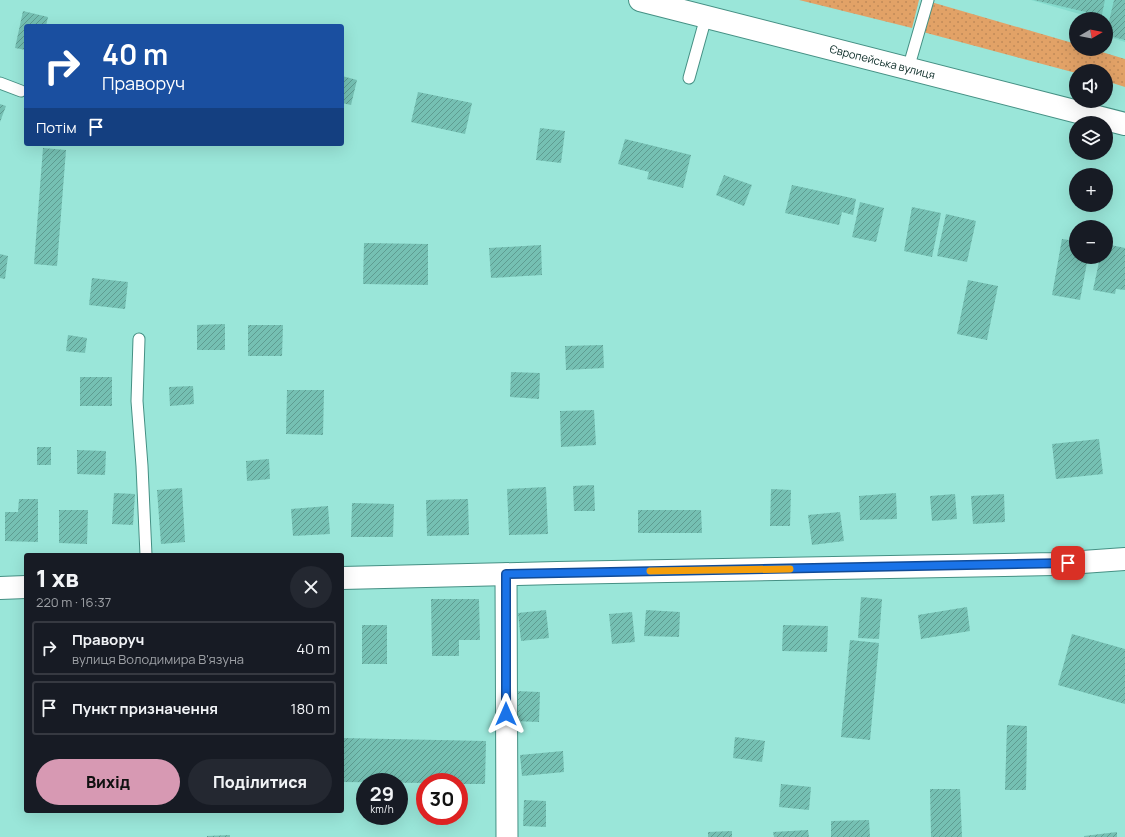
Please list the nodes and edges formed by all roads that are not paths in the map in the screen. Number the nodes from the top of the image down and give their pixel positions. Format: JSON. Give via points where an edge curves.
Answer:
{"nodes":[{"id":1,"x":640,"y":0,"type":"edge"},
{"id":2,"x":928,"y":0,"type":"edge"},
{"id":3,"x":706,"y":17,"type":"junction"},
{"id":4,"x":908,"y":69,"type":"junction"},
{"id":5,"x":689,"y":78,"type":"dead end"},
{"id":6,"x":0,"y":83,"type":"edge"},
{"id":7,"x":21,"y":91,"type":"dead end"},
{"id":8,"x":1125,"y":124,"type":"edge"},
{"id":9,"x":139,"y":339,"type":"dead end"},
{"id":10,"x":146,"y":553,"type":"edge"},
{"id":11,"x":1125,"y":559,"type":"edge"},
{"id":12,"x":506,"y":574,"type":"junction"},
{"id":13,"x":344,"y":578,"type":"edge"},
{"id":14,"x":24,"y":587,"type":"edge"},
{"id":15,"x":0,"y":588,"type":"edge"},
{"id":16,"x":506,"y":837,"type":"edge"}],
"edges":[{"from":1,"to":3,"type":"main road","name":"Європейська вулиця"},
{"from":2,"to":4,"type":"lane"},
{"from":3,"to":4,"type":"main road","name":"Європейська вулиця"},
{"from":3,"to":5,"type":"lane"},
{"from":4,"to":8,"type":"main road","name":"Європейська вулиця"},
{"from":6,"to":7,"type":"lane"},
{"from":9,"to":10,"type":"lane","via":[[137,401]]},
{"from":11,"to":12,"type":"main road","via":[[1054,564]]},
{"from":12,"to":13,"type":"main road"},
{"from":12,"to":16,"type":"street"},
{"from":14,"to":15,"type":"main road"}]}
